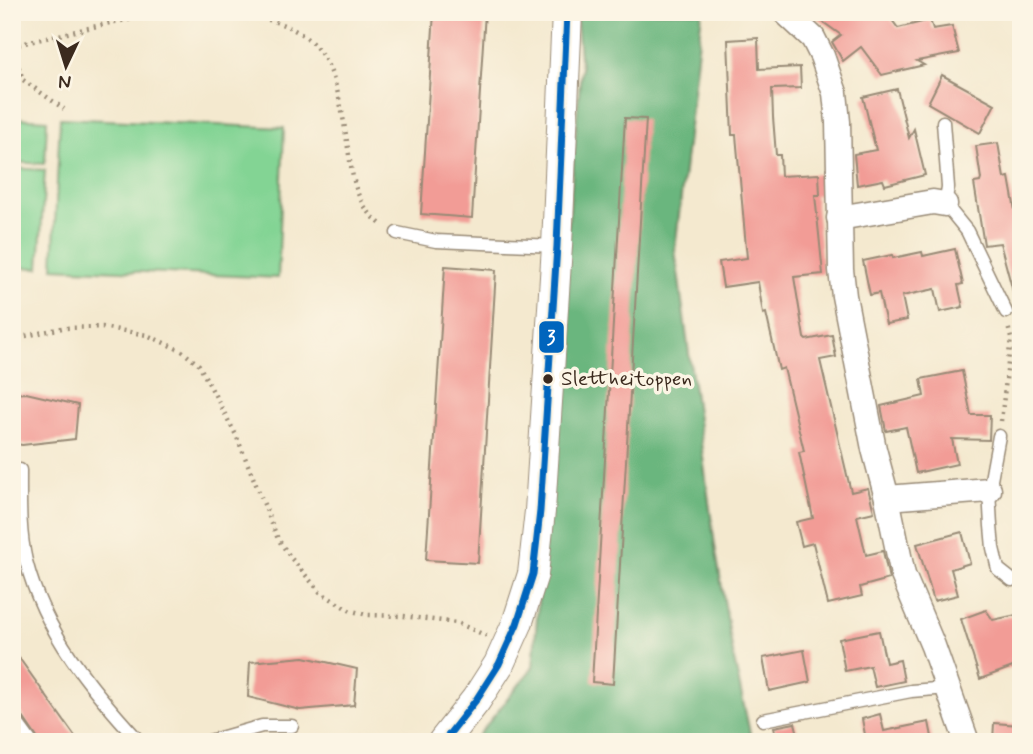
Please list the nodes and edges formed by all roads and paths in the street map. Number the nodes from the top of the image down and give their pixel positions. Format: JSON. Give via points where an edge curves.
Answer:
{"nodes":[{"id":1,"x":181,"y":12,"type":"edge"},
{"id":2,"x":219,"y":12,"type":"edge"},
{"id":3,"x":567,"y":12,"type":"edge"},
{"id":4,"x":785,"y":12,"type":"edge"},
{"id":5,"x":12,"y":47,"type":"edge"},
{"id":6,"x":64,"y":109,"type":"dead end"},
{"id":7,"x":943,"y":122,"type":"dead end"},
{"id":8,"x":945,"y":204,"type":"junction"},
{"id":9,"x":839,"y":218,"type":"junction"},
{"id":10,"x":397,"y":233,"type":"joint"},
{"id":11,"x":557,"y":246,"type":"junction"},
{"id":12,"x":1006,"y":312,"type":"joint"},
{"id":13,"x":12,"y":339,"type":"edge"},
{"id":14,"x":999,"y":436,"type":"joint"},
{"id":15,"x":20,"y":470,"type":"dead end"},
{"id":16,"x":989,"y":490,"type":"junction"},
{"id":17,"x":887,"y":498,"type":"junction"},
{"id":18,"x":1012,"y":580,"type":"dead end"},
{"id":19,"x":508,"y":647,"type":"junction"},
{"id":20,"x":948,"y":688,"type":"junction"},
{"id":21,"x":12,"y":716,"type":"edge"},
{"id":22,"x":763,"y":720,"type":"dead end"},
{"id":23,"x":292,"y":726,"type":"dead end"},
{"id":24,"x":31,"y":742,"type":"edge"},
{"id":25,"x":139,"y":742,"type":"edge"},
{"id":26,"x":206,"y":742,"type":"edge"},
{"id":27,"x":443,"y":742,"type":"edge"},
{"id":28,"x":967,"y":742,"type":"edge"}],
"edges":[{"from":1,"to":5,"type":"path","via":[[128,19]]},
{"from":2,"to":10,"type":"path","via":[[279,24],[322,52],[338,91],[359,199],[370,215]]},
{"from":3,"to":11,"type":"street"},
{"from":4,"to":9,"type":"street","via":[[813,38],[835,93]]},
{"from":5,"to":6,"type":"path","via":[[23,80]]},
{"from":7,"to":8,"type":"lane"},
{"from":8,"to":9,"type":"street","via":[[933,202]]},
{"from":8,"to":12,"type":"lane","via":[[967,231]]},
{"from":9,"to":17,"type":"street","via":[[844,296]]},
{"from":10,"to":11,"type":"lane","via":[[436,241]]},
{"from":11,"to":19,"type":"street","via":[[533,574]]},
{"from":12,"to":14,"type":"path","via":[[1011,338]]},
{"from":13,"to":19,"type":"path","via":[[62,328],[102,327],[147,335],[183,351],[199,365],[231,425],[278,539],[320,592],[349,610],[457,623]]},
{"from":14,"to":16,"type":"lane"},
{"from":15,"to":25,"type":"lane","via":[[23,547],[44,612],[79,671]]},
{"from":16,"to":17,"type":"street"},
{"from":16,"to":18,"type":"lane","via":[[998,569]]},
{"from":17,"to":20,"type":"street","via":[[903,575]]},
{"from":19,"to":27,"type":"street","via":[[476,700]]},
{"from":20,"to":22,"type":"lane"},
{"from":20,"to":28,"type":"street"},
{"from":21,"to":24,"type":"lane"},
{"from":23,"to":26,"type":"lane","via":[[262,726]]}]}
